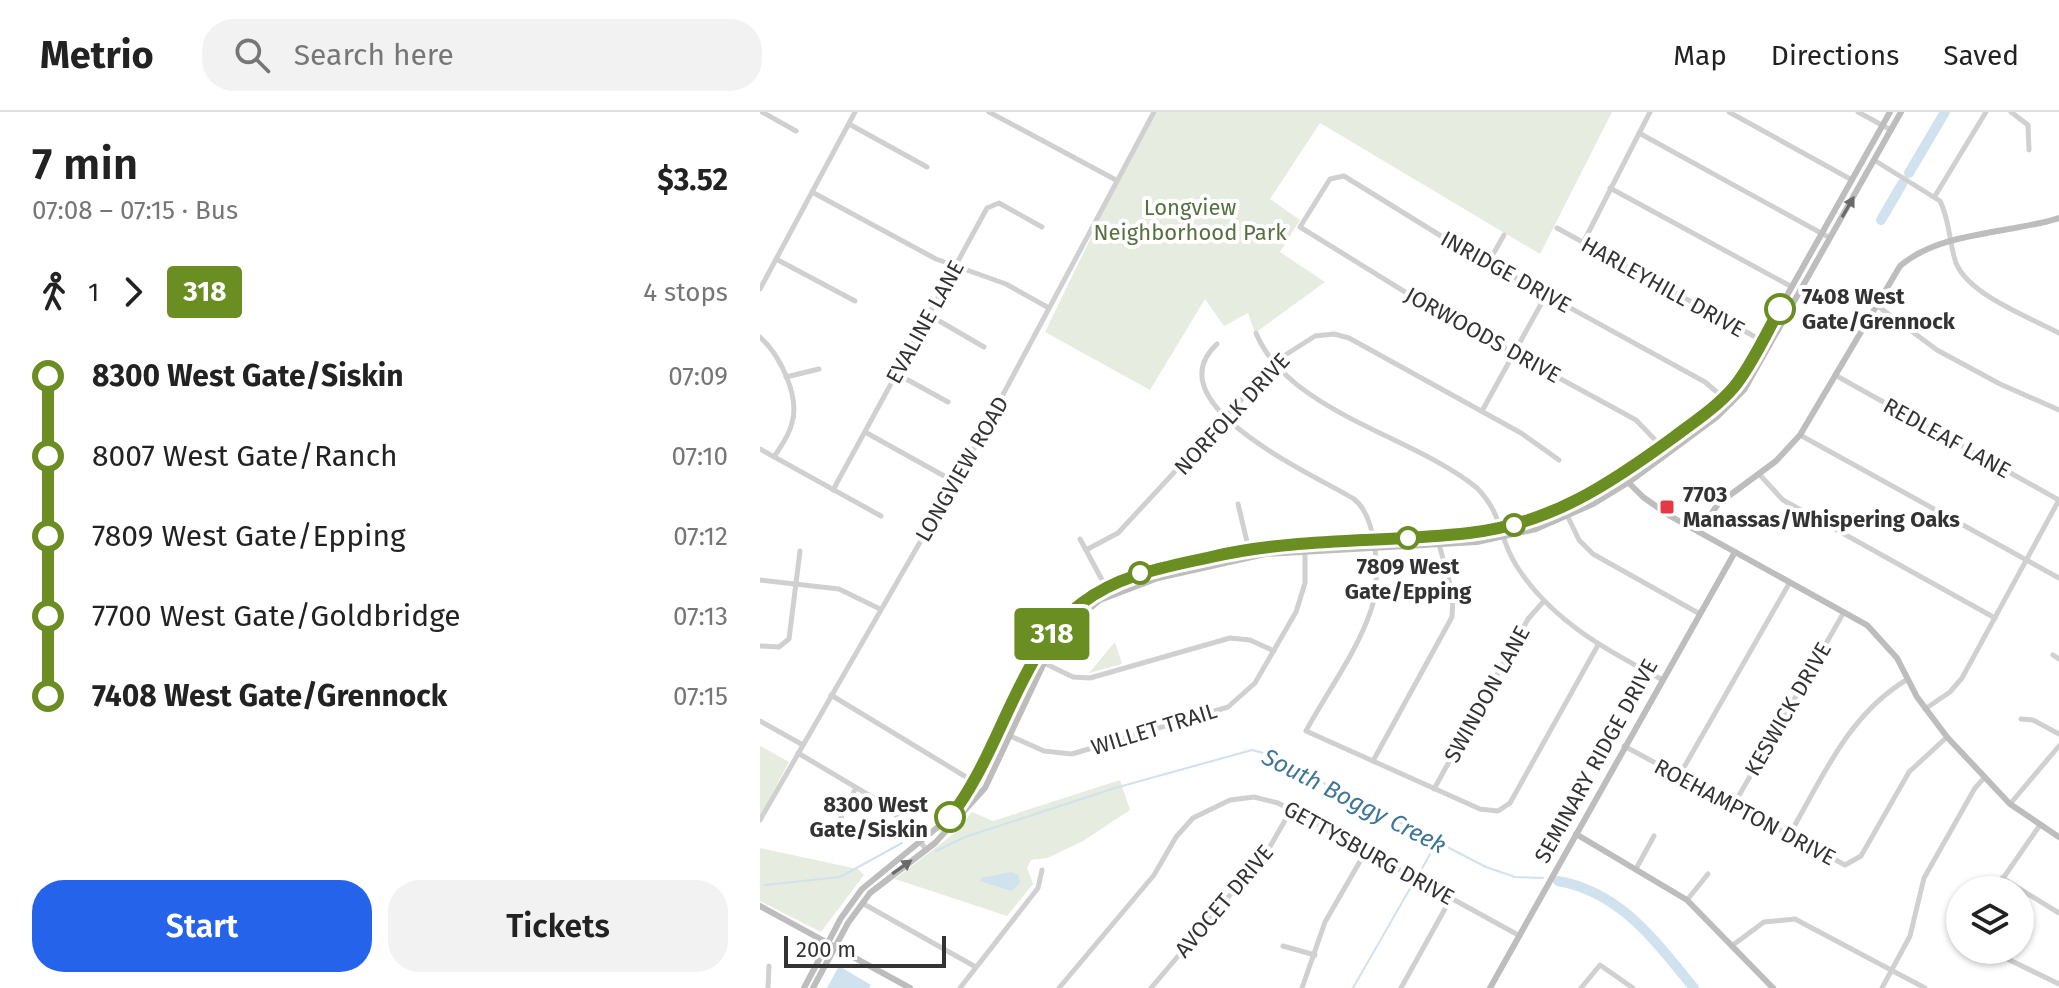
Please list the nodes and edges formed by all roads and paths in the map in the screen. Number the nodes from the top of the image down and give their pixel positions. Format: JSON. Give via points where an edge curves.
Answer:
{"nodes":[{"id":1,"x":855,"y":112,"type":"edge"},
{"id":2,"x":989,"y":112,"type":"edge"},
{"id":3,"x":1650,"y":112,"type":"edge"},
{"id":4,"x":1729,"y":112,"type":"edge"},
{"id":5,"x":1858,"y":112,"type":"edge"},
{"id":6,"x":1890,"y":112,"type":"edge"},
{"id":7,"x":1901,"y":112,"type":"edge"},
{"id":8,"x":1986,"y":112,"type":"edge"},
{"id":9,"x":2011,"y":112,"type":"edge"},
{"id":10,"x":764,"y":113,"type":"edge"},
{"id":11,"x":1151,"y":113,"type":"edge"},
{"id":12,"x":849,"y":124,"type":"junction"},
{"id":13,"x":1883,"y":125,"type":"junction"},
{"id":14,"x":1891,"y":130,"type":"junction"},
{"id":15,"x":796,"y":131,"type":"dead end"},
{"id":16,"x":1639,"y":133,"type":"junction"},
{"id":17,"x":2029,"y":150,"type":"dead end"},
{"id":18,"x":1874,"y":160,"type":"junction"},
{"id":19,"x":927,"y":167,"type":"dead end"},
{"id":20,"x":1116,"y":180,"type":"junction"},
{"id":21,"x":1852,"y":180,"type":"junction"},
{"id":22,"x":1610,"y":188,"type":"junction"},
{"id":23,"x":812,"y":192,"type":"junction"},
{"id":24,"x":1935,"y":196,"type":"junction"},
{"id":25,"x":2059,"y":218,"type":"edge"},
{"id":26,"x":1042,"y":227,"type":"dead end"},
{"id":27,"x":1300,"y":227,"type":"joint"},
{"id":28,"x":1557,"y":228,"type":"dead end"},
{"id":29,"x":1822,"y":233,"type":"junction"},
{"id":30,"x":1504,"y":235,"type":"dead end"},
{"id":31,"x":1830,"y":238,"type":"junction"},
{"id":32,"x":1583,"y":243,"type":"junction"},
{"id":33,"x":1951,"y":243,"type":"junction"},
{"id":34,"x":776,"y":259,"type":"junction"},
{"id":35,"x":1488,"y":263,"type":"junction"},
{"id":36,"x":956,"y":266,"type":"junction"},
{"id":37,"x":1792,"y":287,"type":"junction"},
{"id":38,"x":760,"y":289,"type":"edge"},
{"id":39,"x":1546,"y":295,"type":"junction"},
{"id":40,"x":855,"y":301,"type":"dead end"},
{"id":41,"x":1875,"y":304,"type":"junction"},
{"id":42,"x":1049,"y":308,"type":"junction"},
{"id":43,"x":929,"y":315,"type":"junction"},
{"id":44,"x":1256,"y":333,"type":"dead end"},
{"id":45,"x":2059,"y":333,"type":"edge"},
{"id":46,"x":760,"y":337,"type":"edge"},
{"id":47,"x":1762,"y":341,"type":"junction"},
{"id":48,"x":1217,"y":344,"type":"dead end"},
{"id":49,"x":1770,"y":345,"type":"junction"},
{"id":50,"x":984,"y":347,"type":"dead end"},
{"id":51,"x":1514,"y":353,"type":"junction"},
{"id":52,"x":1273,"y":364,"type":"junction"},
{"id":53,"x":819,"y":369,"type":"dead end"},
{"id":54,"x":897,"y":374,"type":"junction"},
{"id":55,"x":1835,"y":375,"type":"junction"},
{"id":56,"x":785,"y":377,"type":"junction"},
{"id":57,"x":1724,"y":398,"type":"junction"},
{"id":58,"x":948,"y":402,"type":"dead end"},
{"id":59,"x":1731,"y":404,"type":"junction"},
{"id":60,"x":2059,"y":410,"type":"edge"},
{"id":61,"x":1482,"y":411,"type":"junction"},
{"id":62,"x":1226,"y":419,"type":"junction"},
{"id":63,"x":865,"y":432,"type":"junction"},
{"id":64,"x":1800,"y":435,"type":"junction"},
{"id":65,"x":1661,"y":446,"type":"junction"},
{"id":66,"x":760,"y":449,"type":"edge"},
{"id":67,"x":774,"y":457,"type":"junction"},
{"id":68,"x":1559,"y":460,"type":"dead end"},
{"id":69,"x":1759,"y":474,"type":"junction"},
{"id":70,"x":1622,"y":475,"type":"junction"},
{"id":71,"x":955,"y":482,"type":"junction"},
{"id":72,"x":1629,"y":482,"type":"junction"},
{"id":73,"x":833,"y":490,"type":"junction"},
{"id":74,"x":2059,"y":500,"type":"edge"},
{"id":75,"x":1238,"y":504,"type":"dead end"},
{"id":76,"x":881,"y":516,"type":"dead end"},
{"id":77,"x":1568,"y":517,"type":"junction"},
{"id":78,"x":1503,"y":528,"type":"junction"},
{"id":79,"x":1699,"y":532,"type":"junction"},
{"id":80,"x":1505,"y":537,"type":"junction"},
{"id":81,"x":1080,"y":539,"type":"dead end"},
{"id":82,"x":1374,"y":540,"type":"junction"},
{"id":83,"x":1439,"y":544,"type":"junction"},
{"id":84,"x":1248,"y":548,"type":"junction"},
{"id":85,"x":1374,"y":549,"type":"junction"},
{"id":86,"x":1086,"y":550,"type":"junction"},
{"id":87,"x":800,"y":551,"type":"dead end"},
{"id":88,"x":1305,"y":551,"type":"junction"},
{"id":89,"x":1735,"y":552,"type":"junction"},
{"id":90,"x":1250,"y":557,"type":"junction"},
{"id":91,"x":2026,"y":559,"type":"junction"},
{"id":92,"x":2059,"y":578,"type":"edge"},
{"id":93,"x":760,"y":580,"type":"edge"},
{"id":94,"x":1790,"y":582,"type":"junction"},
{"id":95,"x":797,"y":584,"type":"junction"},
{"id":96,"x":1106,"y":588,"type":"junction"},
{"id":97,"x":1110,"y":595,"type":"junction"},
{"id":98,"x":1544,"y":601,"type":"junction"},
{"id":99,"x":880,"y":609,"type":"junction"},
{"id":100,"x":1844,"y":612,"type":"junction"},
{"id":101,"x":1701,"y":615,"type":"junction"},
{"id":102,"x":1995,"y":618,"type":"junction"},
{"id":103,"x":1598,"y":645,"type":"junction"},
{"id":104,"x":760,"y":646,"type":"edge"},
{"id":105,"x":1274,"y":651,"type":"junction"},
{"id":106,"x":1044,"y":663,"type":"junction"},
{"id":107,"x":1661,"y":679,"type":"junction"},
{"id":108,"x":1908,"y":679,"type":"junction"},
{"id":109,"x":831,"y":695,"type":"junction"},
{"id":110,"x":1925,"y":709,"type":"junction"},
{"id":111,"x":2021,"y":719,"type":"dead end"},
{"id":112,"x":760,"y":721,"type":"edge"},
{"id":113,"x":1000,"y":732,"type":"junction"},
{"id":114,"x":2059,"y":734,"type":"edge"},
{"id":115,"x":1010,"y":736,"type":"junction"},
{"id":116,"x":1947,"y":737,"type":"junction"},
{"id":117,"x":803,"y":745,"type":"junction"},
{"id":118,"x":1624,"y":746,"type":"junction"},
{"id":119,"x":2059,"y":746,"type":"edge"},
{"id":120,"x":798,"y":753,"type":"junction"},
{"id":121,"x":1373,"y":761,"type":"junction"},
{"id":122,"x":1679,"y":776,"type":"junction"},
{"id":123,"x":1985,"y":777,"type":"junction"},
{"id":124,"x":976,"y":783,"type":"junction"},
{"id":125,"x":856,"y":788,"type":"junction"},
{"id":126,"x":1434,"y":789,"type":"junction"},
{"id":127,"x":2010,"y":804,"type":"junction"},
{"id":128,"x":1733,"y":806,"type":"junction"},
{"id":129,"x":1291,"y":810,"type":"junction"},
{"id":130,"x":760,"y":820,"type":"edge"},
{"id":131,"x":2040,"y":825,"type":"junction"},
{"id":132,"x":1576,"y":834,"type":"junction"},
{"id":133,"x":836,"y":836,"type":"dead end"},
{"id":134,"x":1654,"y":836,"type":"dead end"},
{"id":135,"x":1788,"y":837,"type":"junction"},
{"id":136,"x":2059,"y":837,"type":"edge"},
{"id":137,"x":920,"y":842,"type":"junction"},
{"id":138,"x":927,"y":850,"type":"junction"},
{"id":139,"x":1366,"y":851,"type":"junction"},
{"id":140,"x":1637,"y":867,"type":"junction"},
{"id":141,"x":1042,"y":870,"type":"dead end"},
{"id":142,"x":1708,"y":874,"type":"dead end"},
{"id":143,"x":2003,"y":876,"type":"edge"},
{"id":144,"x":1451,"y":898,"type":"junction"},
{"id":145,"x":2034,"y":898,"type":"edge"},
{"id":146,"x":1687,"y":900,"type":"junction"},
{"id":147,"x":862,"y":903,"type":"junction"},
{"id":148,"x":760,"y":906,"type":"edge"},
{"id":149,"x":2059,"y":913,"type":"edge"},
{"id":150,"x":1520,"y":936,"type":"junction"},
{"id":151,"x":826,"y":942,"type":"junction"},
{"id":152,"x":1733,"y":945,"type":"junction"},
{"id":153,"x":1283,"y":946,"type":"dead end"},
{"id":154,"x":835,"y":947,"type":"junction"},
{"id":155,"x":1315,"y":955,"type":"junction"},
{"id":156,"x":2018,"y":964,"type":"edge"},
{"id":157,"x":769,"y":966,"type":"dead end"},
{"id":158,"x":974,"y":966,"type":"junction"},
{"id":159,"x":1892,"y":970,"type":"junction"},
{"id":160,"x":2059,"y":984,"type":"edge"},
{"id":161,"x":768,"y":988,"type":"edge"},
{"id":162,"x":804,"y":988,"type":"edge"},
{"id":163,"x":813,"y":988,"type":"edge"},
{"id":164,"x":910,"y":988,"type":"edge"},
{"id":165,"x":960,"y":988,"type":"edge"},
{"id":166,"x":1059,"y":988,"type":"edge"},
{"id":167,"x":1151,"y":988,"type":"edge"},
{"id":168,"x":1302,"y":988,"type":"edge"},
{"id":169,"x":1401,"y":988,"type":"edge"},
{"id":170,"x":1490,"y":988,"type":"edge"},
{"id":171,"x":1581,"y":988,"type":"edge"},
{"id":172,"x":1633,"y":988,"type":"edge"},
{"id":173,"x":1773,"y":988,"type":"edge"},
{"id":174,"x":1882,"y":988,"type":"edge"},
{"id":175,"x":1925,"y":988,"type":"edge"}],
"edges":[{"from":1,"to":12,"type":"street"},
{"from":2,"to":20,"type":"street"},
{"from":3,"to":16,"type":"street"},
{"from":4,"to":21,"type":"street"},
{"from":5,"to":13,"type":"street"},
{"from":6,"to":13,"type":"main road"},
{"from":7,"to":14,"type":"main road"},
{"from":8,"to":24,"type":"street"},
{"from":9,"to":17,"type":"street","via":[[2028,125]]},
{"from":10,"to":15,"type":"street"},
{"from":11,"to":20,"type":"street","name":"LONGVIEW ROAD"},
{"from":12,"to":19,"type":"street"},
{"from":12,"to":23,"type":"street"},
{"from":13,"to":14,"type":"street"},
{"from":13,"to":21,"type":"main road"},
{"from":14,"to":18,"type":"main road"},
{"from":16,"to":22,"type":"street"},
{"from":16,"to":29,"type":"street"},
{"from":18,"to":24,"type":"street"},
{"from":31,"to":18,"type":"main road","one_way":true},
{"from":20,"to":42,"type":"street","name":"LONGVIEW ROAD"},
{"from":21,"to":29,"type":"main road"},
{"from":22,"to":32,"type":"street"},
{"from":22,"to":37,"type":"street"},
{"from":23,"to":34,"type":"street"},
{"from":23,"to":36,"type":"street"},
{"from":24,"to":33,"type":"street","via":[[1944,209]]},
{"from":25,"to":33,"type":"main road"},
{"from":26,"to":36,"type":"street","name":"EVALINE LANE","via":[[990,204]]},
{"from":27,"to":35,"type":"street","name":"INRIDGE DRIVE","via":[[1330,179],[1340,175]]},
{"from":27,"to":51,"type":"street","name":"JORWOODS DRIVE"},
{"from":28,"to":32,"type":"street","name":"HARLEYHILL DRIVE"},
{"from":29,"to":31,"type":"street"},
{"from":29,"to":37,"type":"main road"},
{"from":30,"to":35,"type":"street"},
{"from":31,"to":49,"type":"main road"},
{"from":32,"to":47,"type":"street","name":"HARLEYHILL DRIVE"},
{"from":33,"to":41,"type":"main road","via":[[1905,262]]},
{"from":33,"to":45,"type":"street","via":[[1960,270],[1974,286]]},
{"from":34,"to":38,"type":"street"},
{"from":34,"to":40,"type":"street"},
{"from":35,"to":39,"type":"street","name":"INRIDGE DRIVE"},
{"from":36,"to":42,"type":"street","via":[[1006,284]]},
{"from":36,"to":43,"type":"street","name":"EVALINE LANE"},
{"from":37,"to":47,"type":"main road"},
{"from":39,"to":51,"type":"street"},
{"from":39,"to":57,"type":"street","name":"INRIDGE DRIVE","via":[[1705,382]]},
{"from":41,"to":55,"type":"main road"},
{"from":41,"to":60,"type":"street","via":[[1937,350]]},
{"from":42,"to":71,"type":"street","name":"LONGVIEW ROAD"},
{"from":43,"to":50,"type":"street"},
{"from":43,"to":54,"type":"street","name":"EVALINE LANE"},
{"from":44,"to":52,"type":"street"},
{"from":46,"to":56,"type":"street"},
{"from":47,"to":49,"type":"street","name":"HARLEYHILL DRIVE"},
{"from":47,"to":57,"type":"main road"},
{"from":48,"to":62,"type":"street","via":[[1206,357],[1202,380],[1209,401]]},
{"from":49,"to":59,"type":"main road"},
{"from":51,"to":61,"type":"street"},
{"from":51,"to":65,"type":"street","name":"JORWOODS DRIVE","via":[[1636,420]]},
{"from":52,"to":61,"type":"street","name":"NORFOLK DRIVE","via":[[1315,336],[1334,334]]},
{"from":52,"to":62,"type":"street","name":"NORFOLK DRIVE"},
{"from":52,"to":78,"type":"street","via":[[1312,395],[1469,481],[1491,504]]},
{"from":53,"to":56,"type":"street"},
{"from":54,"to":58,"type":"street"},
{"from":54,"to":63,"type":"street","name":"EVALINE LANE"},
{"from":55,"to":64,"type":"main road"},
{"from":55,"to":74,"type":"street","name":"REDLEAF LANE"},
{"from":56,"to":67,"type":"street","via":[[793,419]]},
{"from":57,"to":59,"type":"street","name":"INRIDGE DRIVE"},
{"from":57,"to":65,"type":"main road"},
{"from":59,"to":72,"type":"main road"},
{"from":61,"to":68,"type":"street","name":"NORFOLK DRIVE"},
{"from":62,"to":82,"type":"street","via":[[1361,505]]},
{"from":62,"to":86,"type":"street","name":"NORFOLK DRIVE","via":[[1118,533]]},
{"from":63,"to":71,"type":"street"},
{"from":63,"to":73,"type":"street","name":"EVALINE LANE"},
{"from":64,"to":69,"type":"main road"},
{"from":64,"to":91,"type":"street"},
{"from":65,"to":70,"type":"main road"},
{"from":66,"to":67,"type":"street"},
{"from":67,"to":73,"type":"street"},
{"from":69,"to":79,"type":"main road","via":[[1718,504]]},
{"from":69,"to":102,"type":"street","via":[[1783,500]]},
{"from":70,"to":72,"type":"main road"},
{"from":70,"to":78,"type":"main road","via":[[1564,508]]},
{"from":71,"to":99,"type":"street","name":"LONGVIEW ROAD"},
{"from":72,"to":77,"type":"main road"},
{"from":72,"to":79,"type":"main road","via":[[1656,507]]},
{"from":73,"to":76,"type":"street"},
{"from":74,"to":91,"type":"street"},
{"from":75,"to":84,"type":"street"},
{"from":77,"to":80,"type":"main road"},
{"from":77,"to":101,"type":"street","via":[[1593,554]]},
{"from":78,"to":80,"type":"street"},
{"from":78,"to":82,"type":"main road"},
{"from":79,"to":89,"type":"main road"},
{"from":80,"to":83,"type":"main road"},
{"from":80,"to":98,"type":"street","via":[[1514,562]]},
{"from":81,"to":86,"type":"street"},
{"from":82,"to":84,"type":"main road"},
{"from":82,"to":85,"type":"street"},
{"from":83,"to":85,"type":"main road"},
{"from":83,"to":121,"type":"street","via":[[1453,596],[1452,617]]},
{"from":84,"to":90,"type":"street"},
{"from":84,"to":96,"type":"main road","via":[[1136,574]]},
{"from":85,"to":88,"type":"main road"},
{"from":85,"to":121,"type":"street","via":[[1371,612],[1306,731]]},
{"from":86,"to":96,"type":"street"},
{"from":87,"to":95,"type":"street"},
{"from":88,"to":90,"type":"main road"},
{"from":88,"to":105,"type":"street","name":"WILLET TRAIL","via":[[1303,597]]},
{"from":89,"to":94,"type":"main road"},
{"from":89,"to":101,"type":"main road","name":"SEMINARY RIDGE DRIVE"},
{"from":90,"to":97,"type":"main road"},
{"from":91,"to":92,"type":"street"},
{"from":91,"to":102,"type":"street"},
{"from":93,"to":95,"type":"street"},
{"from":94,"to":100,"type":"main road"},
{"from":94,"to":122,"type":"street"},
{"from":95,"to":99,"type":"street","via":[[846,590]]},
{"from":95,"to":104,"type":"street","via":[[789,639],[774,648]]},
{"from":96,"to":97,"type":"street"},
{"from":96,"to":113,"type":"main road","via":[[1075,609],[1053,633]]},
{"from":97,"to":106,"type":"main road","via":[[1081,614]]},
{"from":98,"to":103,"type":"street"},
{"from":98,"to":126,"type":"street","name":"SWINDON LANE","via":[[1528,619]]},
{"from":99,"to":109,"type":"street","name":"LONGVIEW ROAD"},
{"from":100,"to":108,"type":"main road","via":[[1883,640]]},
{"from":100,"to":128,"type":"street","name":"KESWICK DRIVE"},
{"from":101,"to":107,"type":"main road","name":"SEMINARY RIDGE DRIVE"},
{"from":102,"to":110,"type":"street","via":[[1957,685]]},
{"from":103,"to":107,"type":"street"},
{"from":103,"to":126,"type":"street","via":[[1510,803],[1489,811]]},
{"from":105,"to":106,"type":"street","via":[[1250,640],[1223,639],[1090,678],[1073,677]]},
{"from":105,"to":115,"type":"street","name":"WILLET TRAIL","via":[[1244,695],[1205,715],[1072,754],[1044,751]]},
{"from":106,"to":115,"type":"main road"},
{"from":107,"to":118,"type":"main road","name":"SEMINARY RIDGE DRIVE"},
{"from":108,"to":110,"type":"main road"},
{"from":108,"to":135,"type":"street","via":[[1884,692],[1860,716]]},
{"from":109,"to":117,"type":"street","name":"LONGVIEW ROAD"},
{"from":109,"to":124,"type":"street"},
{"from":110,"to":116,"type":"main road"},
{"from":111,"to":114,"type":"street"},
{"from":112,"to":117,"type":"street"},
{"from":113,"to":115,"type":"street","name":"WILLET TRAIL"},
{"from":113,"to":124,"type":"main road"},
{"from":115,"to":138,"type":"main road","via":[[978,797]]},
{"from":116,"to":123,"type":"main road"},
{"from":116,"to":135,"type":"street","name":"ROEHAMPTON DRIVE","via":[[1909,772],[1851,865],[1838,864]]},
{"from":117,"to":120,"type":"street","name":"LONGVIEW ROAD"},
{"from":118,"to":122,"type":"street","name":"ROEHAMPTON DRIVE"},
{"from":118,"to":132,"type":"main road","name":"SEMINARY RIDGE DRIVE"},
{"from":119,"to":127,"type":"street"},
{"from":120,"to":125,"type":"street"},
{"from":120,"to":130,"type":"street","name":"LONGVIEW ROAD"},
{"from":121,"to":126,"type":"street"},
{"from":122,"to":128,"type":"street","name":"ROEHAMPTON DRIVE"},
{"from":123,"to":127,"type":"main road"},
{"from":123,"to":159,"type":"street","via":[[1924,878],[1913,928]]},
{"from":124,"to":137,"type":"main road","via":[[950,817]]},
{"from":125,"to":133,"type":"street"},
{"from":125,"to":137,"type":"street","via":[[889,807]]},
{"from":127,"to":131,"type":"main road"},
{"from":128,"to":135,"type":"street","name":"ROEHAMPTON DRIVE"},
{"from":129,"to":139,"type":"street","name":"GETTYSBURG DRIVE"},
{"from":129,"to":166,"type":"street","name":"GETTYSBURG DRIVE","via":[[1254,797],[1218,804],[1193,818],[1154,875]]},
{"from":129,"to":167,"type":"street","name":"AVOCET DRIVE","via":[[1268,850]]},
{"from":131,"to":136,"type":"main road"},
{"from":131,"to":143,"type":"street"},
{"from":132,"to":140,"type":"main road"},
{"from":132,"to":150,"type":"main road","name":"SEMINARY RIDGE DRIVE"},
{"from":134,"to":140,"type":"street"},
{"from":137,"to":138,"type":"street"},
{"from":137,"to":151,"type":"main road","via":[[872,878]]},
{"from":147,"to":138,"type":"main road","one_way":true},
{"from":139,"to":144,"type":"street","name":"GETTYSBURG DRIVE"},
{"from":139,"to":155,"type":"street","via":[[1325,922]]},
{"from":140,"to":146,"type":"main road"},
{"from":141,"to":158,"type":"street","via":[[1038,888]]},
{"from":142,"to":146,"type":"street"},
{"from":144,"to":150,"type":"street","name":"GETTYSBURG DRIVE"},
{"from":144,"to":169,"type":"street"},
{"from":145,"to":149,"type":"street"},
{"from":146,"to":152,"type":"main road"},
{"from":147,"to":154,"type":"main road"},
{"from":147,"to":158,"type":"street"},
{"from":148,"to":151,"type":"main road"},
{"from":150,"to":170,"type":"main road","name":"SEMINARY RIDGE DRIVE"},
{"from":151,"to":154,"type":"main road"},
{"from":151,"to":162,"type":"main road"},
{"from":152,"to":159,"type":"street","via":[[1757,924],[1788,918]]},
{"from":152,"to":173,"type":"main road"},
{"from":153,"to":155,"type":"street"},
{"from":154,"to":163,"type":"main road"},
{"from":154,"to":164,"type":"main road"},
{"from":155,"to":168,"type":"street"},
{"from":156,"to":160,"type":"street"},
{"from":157,"to":161,"type":"street"},
{"from":158,"to":165,"type":"street"},
{"from":159,"to":174,"type":"street"},
{"from":159,"to":175,"type":"street"},
{"from":171,"to":172,"type":"street","via":[[1600,965]]}]}
